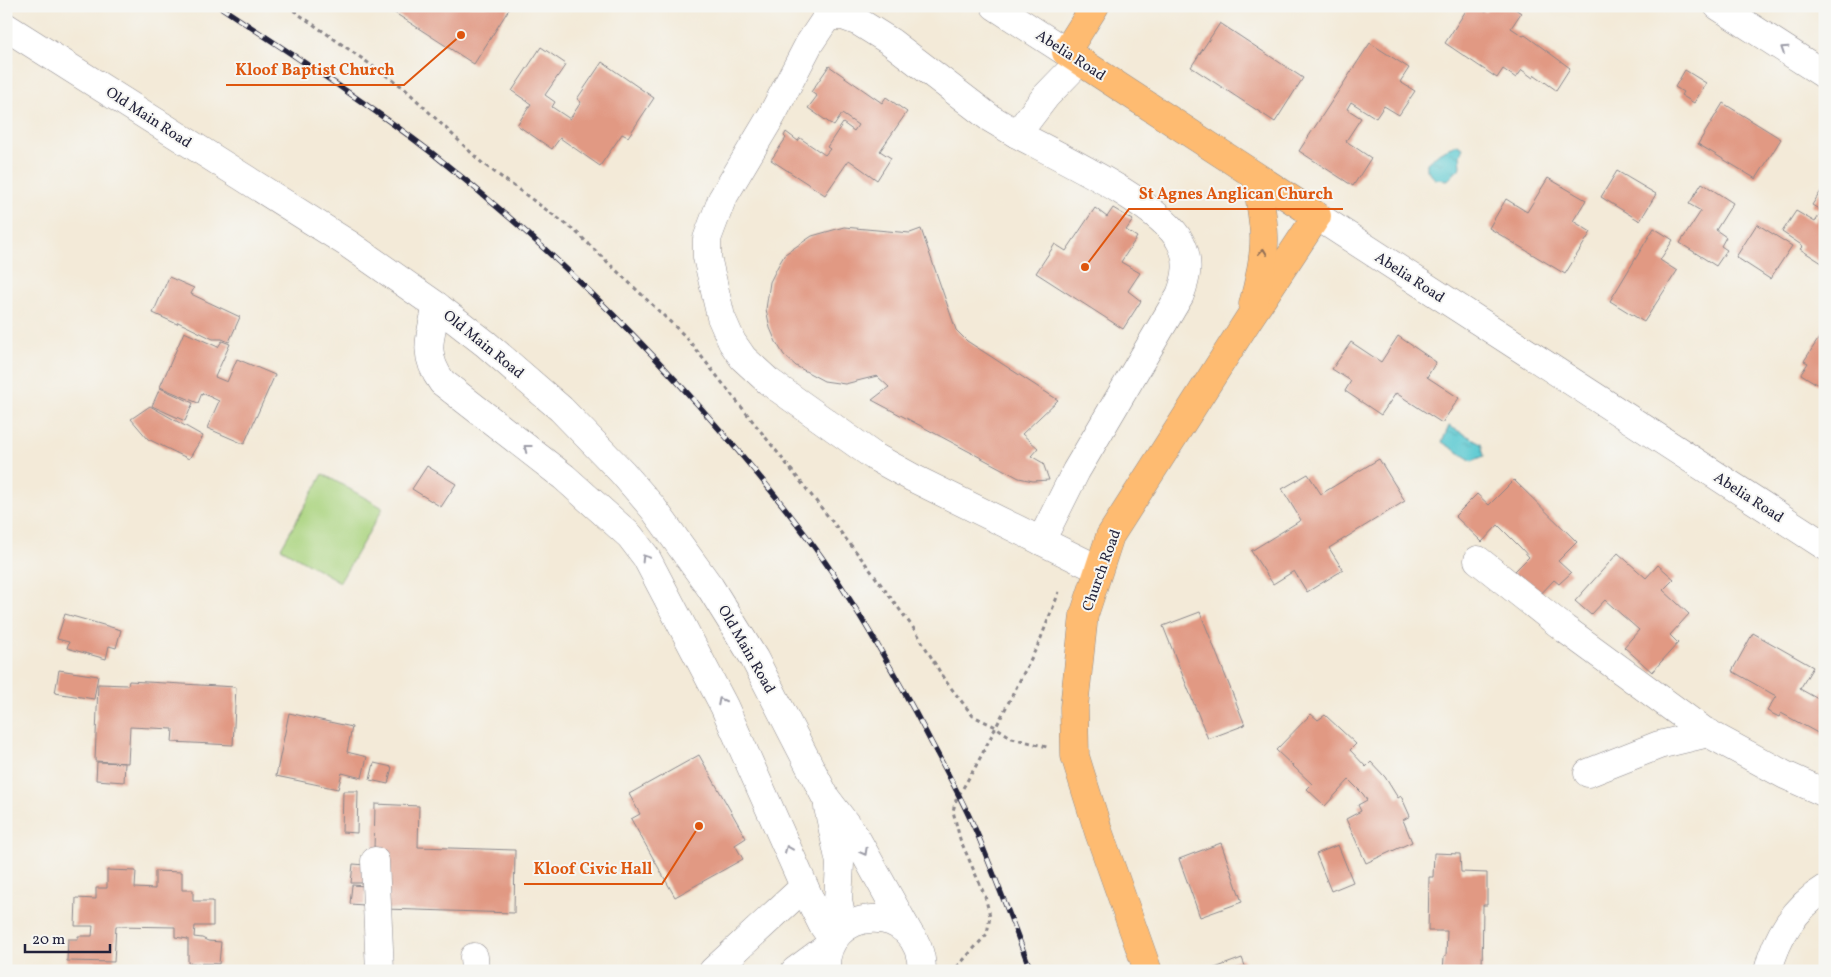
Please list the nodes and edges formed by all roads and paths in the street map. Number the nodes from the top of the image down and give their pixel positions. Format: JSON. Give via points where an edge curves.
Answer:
{"nodes":[{"id":1,"x":287,"y":6,"type":"edge"},
{"id":2,"x":996,"y":6,"type":"edge"},
{"id":3,"x":1096,"y":6,"type":"edge"},
{"id":4,"x":1718,"y":6,"type":"edge"},
{"id":5,"x":6,"y":27,"type":"edge"},
{"id":6,"x":1073,"y":57,"type":"junction"},
{"id":7,"x":1825,"y":75,"type":"edge"},
{"id":8,"x":1017,"y":134,"type":"junction"},
{"id":9,"x":1256,"y":177,"type":"junction"},
{"id":10,"x":1317,"y":216,"type":"junction"},
{"id":11,"x":437,"y":306,"type":"junction"},
{"id":12,"x":1250,"y":317,"type":"junction"},
{"id":13,"x":1041,"y":541,"type":"junction"},
{"id":14,"x":1825,"y":546,"type":"edge"},
{"id":15,"x":1074,"y":557,"type":"junction"},
{"id":16,"x":1478,"y":560,"type":"dead end"},
{"id":17,"x":1098,"y":569,"type":"junction"},
{"id":18,"x":996,"y":727,"type":"junction"},
{"id":19,"x":1709,"y":733,"type":"junction"},
{"id":20,"x":1076,"y":756,"type":"junction"},
{"id":21,"x":1588,"y":773,"type":"dead end"},
{"id":22,"x":1825,"y":793,"type":"edge"},
{"id":23,"x":826,"y":798,"type":"junction"},
{"id":24,"x":374,"y":860,"type":"dead end"},
{"id":25,"x":804,"y":887,"type":"junction"},
{"id":26,"x":1825,"y":889,"type":"edge"},
{"id":27,"x":909,"y":933,"type":"junction"},
{"id":28,"x":833,"y":946,"type":"edge"},
{"id":29,"x":380,"y":971,"type":"edge"},
{"id":30,"x":713,"y":971,"type":"edge"},
{"id":31,"x":794,"y":971,"type":"edge"},
{"id":32,"x":922,"y":971,"type":"edge"},
{"id":33,"x":950,"y":971,"type":"edge"},
{"id":34,"x":1148,"y":971,"type":"edge"},
{"id":35,"x":1768,"y":971,"type":"edge"}],
"edges":[{"from":1,"to":18,"type":"path","via":[[404,88],[482,163],[574,230],[686,337],[865,563],[972,716]]},
{"from":2,"to":6,"type":"street","name":"Abelia Road"},
{"from":3,"to":6,"type":"main road"},
{"from":7,"to":4,"type":"street","one_way":true},
{"from":5,"to":11,"type":"street","name":"Old Main Road","via":[[347,243]]},
{"from":6,"to":8,"type":"street"},
{"from":6,"to":9,"type":"main road","name":"Abelia Road"},
{"from":8,"to":13,"type":"street","via":[[1108,183],[1162,220],[1180,242],[1187,265],[1180,295],[1076,471]]},
{"from":8,"to":13,"type":"street","via":[[990,118],[891,42],[851,19],[830,16],[809,44],[722,199],[707,239],[707,257],[722,317],[732,342],[743,358],[768,381],[875,457]]},
{"from":9,"to":10,"type":"main road","name":"Abelia Road"},
{"from":12,"to":9,"type":"main road","one_way":true,"via":[[1258,286],[1264,236]]},
{"from":10,"to":12,"type":"main road","name":"Church Road"},
{"from":10,"to":14,"type":"street","name":"Abelia Road"},
{"from":11,"to":23,"type":"street","name":"Old Main Road","via":[[561,409],[653,508],[738,630]]},
{"from":25,"to":11,"type":"street","one_way":true,"via":[[724,706],[646,557],[630,536],[564,477],[442,382],[432,365],[428,341]]},
{"from":12,"to":17,"type":"main road","name":"Church Road","via":[[1110,536]]},
{"from":13,"to":15,"type":"street"},
{"from":15,"to":17,"type":"street"},
{"from":15,"to":18,"type":"path","via":[[1039,643]]},
{"from":16,"to":19,"type":"street","via":[[1565,629]]},
{"from":17,"to":20,"type":"main road","name":"Church Road","via":[[1084,615],[1079,647],[1074,707]]},
{"from":18,"to":20,"type":"path","via":[[1012,738]]},
{"from":18,"to":33,"type":"path","via":[[956,800],[953,812],[960,839],[985,896],[989,927],[987,934]]},
{"from":19,"to":21,"type":"street","via":[[1659,745]]},
{"from":19,"to":22,"type":"street"},
{"from":20,"to":34,"type":"main road","name":"Church Road","via":[[1099,833]]},
{"from":23,"to":27,"type":"street","name":"Old Main Road","one_way":true,"via":[[855,836]]},
{"from":23,"to":28,"type":"street","name":"Old Main Road","via":[[840,863]]},
{"from":24,"to":29,"type":"street"},
{"from":25,"to":28,"type":"street"},
{"from":25,"to":30,"type":"street"},
{"from":26,"to":35,"type":"street","via":[[1804,904],[1793,918],[1773,952]]},
{"from":27,"to":28,"type":"street","via":[[898,924],[871,918]]},
{"from":27,"to":32,"type":"street","name":"Old Main Road","via":[[917,944]]},
{"from":28,"to":31,"type":"street"}]}
